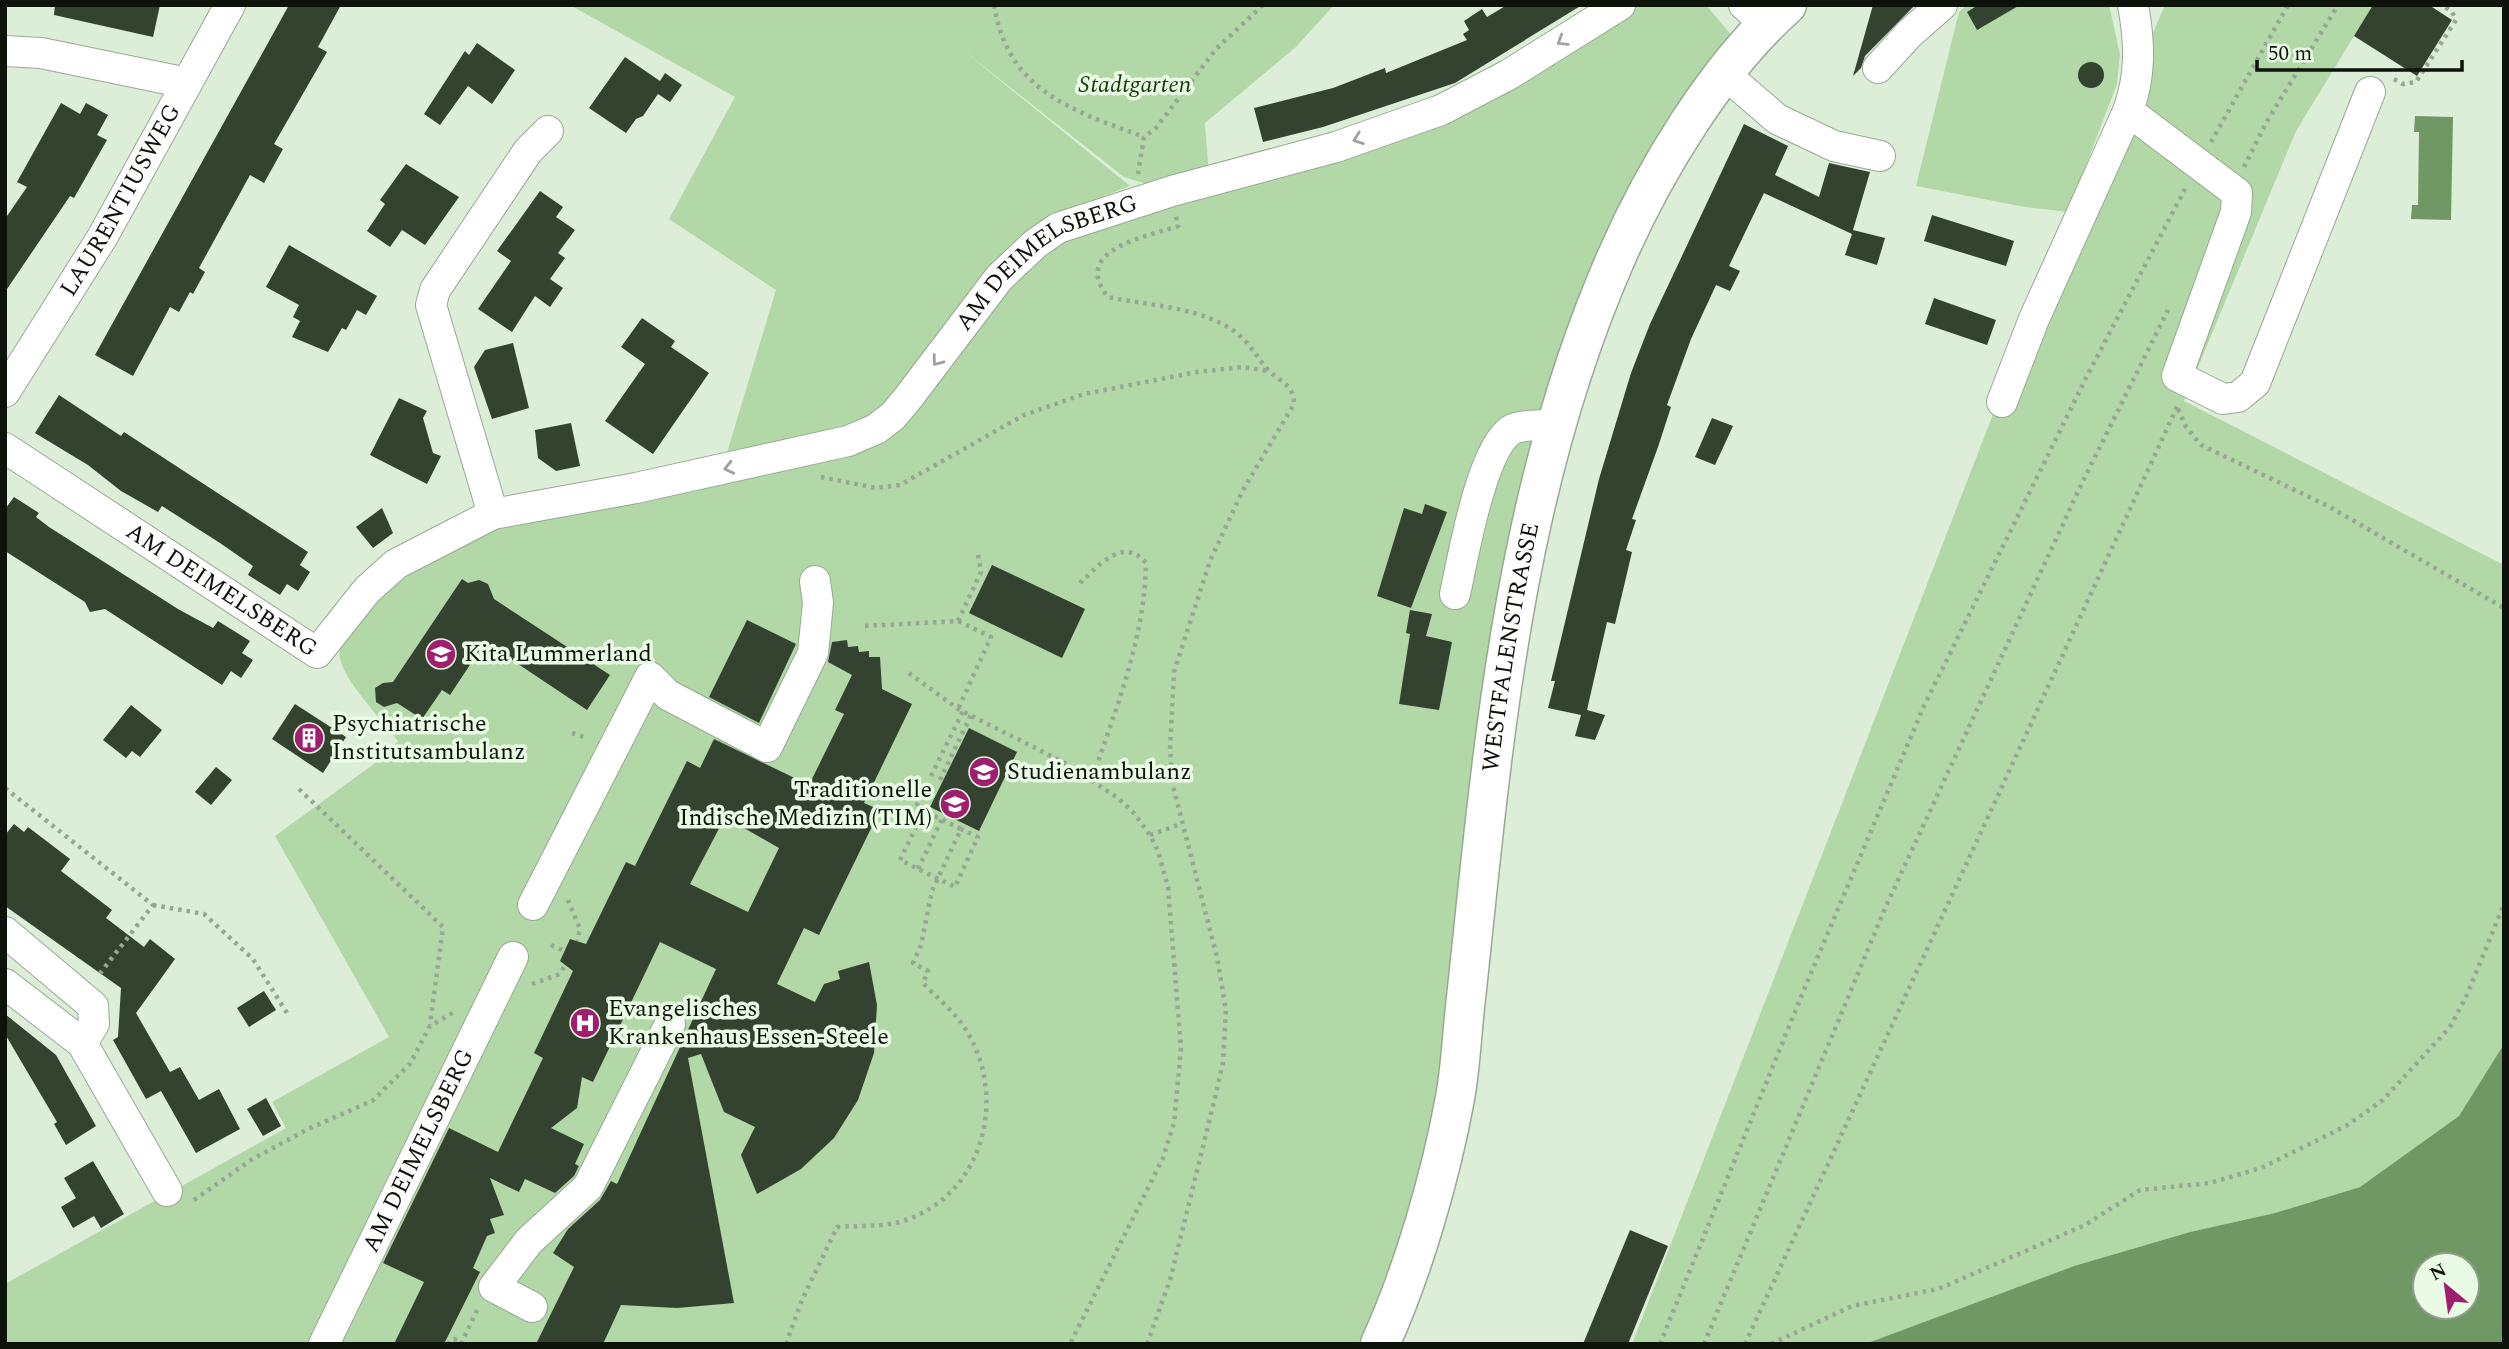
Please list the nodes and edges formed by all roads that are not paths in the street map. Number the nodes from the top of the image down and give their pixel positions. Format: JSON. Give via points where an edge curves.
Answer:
{"nodes":[{"id":1,"x":230,"y":5,"type":"edge"},
{"id":2,"x":1620,"y":5,"type":"edge"},
{"id":3,"x":1942,"y":5,"type":"edge"},
{"id":4,"x":2133,"y":5,"type":"edge"},
{"id":5,"x":1766,"y":11,"type":"edge"},
{"id":6,"x":5,"y":51,"type":"edge"},
{"id":7,"x":1878,"y":68,"type":"dead end"},
{"id":8,"x":1726,"y":75,"type":"junction"},
{"id":9,"x":187,"y":83,"type":"junction"},
{"id":10,"x":2370,"y":92,"type":"road end"},
{"id":11,"x":2128,"y":111,"type":"junction"},
{"id":12,"x":548,"y":131,"type":"dead end"},
{"id":13,"x":1880,"y":156,"type":"dead end"},
{"id":14,"x":5,"y":391,"type":"edge"},
{"id":15,"x":2002,"y":402,"type":"dead end"},
{"id":16,"x":1554,"y":424,"type":"junction"},
{"id":17,"x":5,"y":449,"type":"edge"},
{"id":18,"x":493,"y":514,"type":"junction"},
{"id":19,"x":815,"y":581,"type":"dead end"},
{"id":20,"x":1455,"y":594,"type":"dead end"},
{"id":21,"x":539,"y":894,"type":"road end"},
{"id":22,"x":8,"y":939,"type":"edge"},
{"id":23,"x":513,"y":957,"type":"dead end"},
{"id":24,"x":5,"y":984,"type":"edge"},
{"id":25,"x":670,"y":1024,"type":"dead end"},
{"id":26,"x":82,"y":1043,"type":"junction"},
{"id":27,"x":178,"y":1197,"type":"road end"},
{"id":28,"x":532,"y":1307,"type":"dead end"},
{"id":29,"x":324,"y":1344,"type":"edge"},
{"id":30,"x":1380,"y":1344,"type":"edge"}],
"edges":[{"from":1,"to":9,"type":"street","name":"LAURENTIUSWEG"},
{"from":2,"to":18,"type":"street","name":"AM DEIMELSBERG","one_way":true,"via":[[1508,75],[1441,110],[1336,147],[1171,191],[1058,228],[999,278],[894,416],[876,429],[796,453]]},
{"from":3,"to":7,"type":"street"},
{"from":4,"to":11,"type":"street","via":[[2139,61]]},
{"from":5,"to":8,"type":"main road","name":"WESTFALENSTRASSE"},
{"from":6,"to":9,"type":"street","via":[[41,53]]},
{"from":8,"to":13,"type":"street","via":[[1777,119],[1834,146]]},
{"from":8,"to":16,"type":"main road","name":"WESTFALENSTRASSE","via":[[1692,119],[1638,209],[1592,314]]},
{"from":9,"to":14,"type":"street","name":"LAURENTIUSWEG","via":[[103,236]]},
{"from":10,"to":11,"type":"street","via":[[2255,383],[2238,397],[2223,399],[2177,376],[2236,212],[2237,193]]},
{"from":11,"to":15,"type":"street","via":[[2034,319]]},
{"from":12,"to":18,"type":"street","via":[[528,151],[435,290],[431,305]]},
{"from":16,"to":20,"type":"street","via":[[1512,429],[1494,447]]},
{"from":16,"to":30,"type":"main road","name":"WESTFALENSTRASSE","via":[[1499,707],[1455,1097],[1427,1210]]},
{"from":17,"to":18,"type":"street","name":"AM DEIMELSBERG","via":[[317,653],[367,590],[396,564]]},
{"from":19,"to":21,"type":"street","via":[[818,603],[813,653],[767,747],[668,695],[650,677]]},
{"from":22,"to":26,"type":"street","via":[[93,1006],[94,1024]]},
{"from":23,"to":29,"type":"street","name":"AM DEIMELSBERG"},
{"from":24,"to":26,"type":"street"},
{"from":25,"to":28,"type":"street","via":[[588,1188],[529,1241],[494,1287]]},
{"from":26,"to":27,"type":"street"}]}
